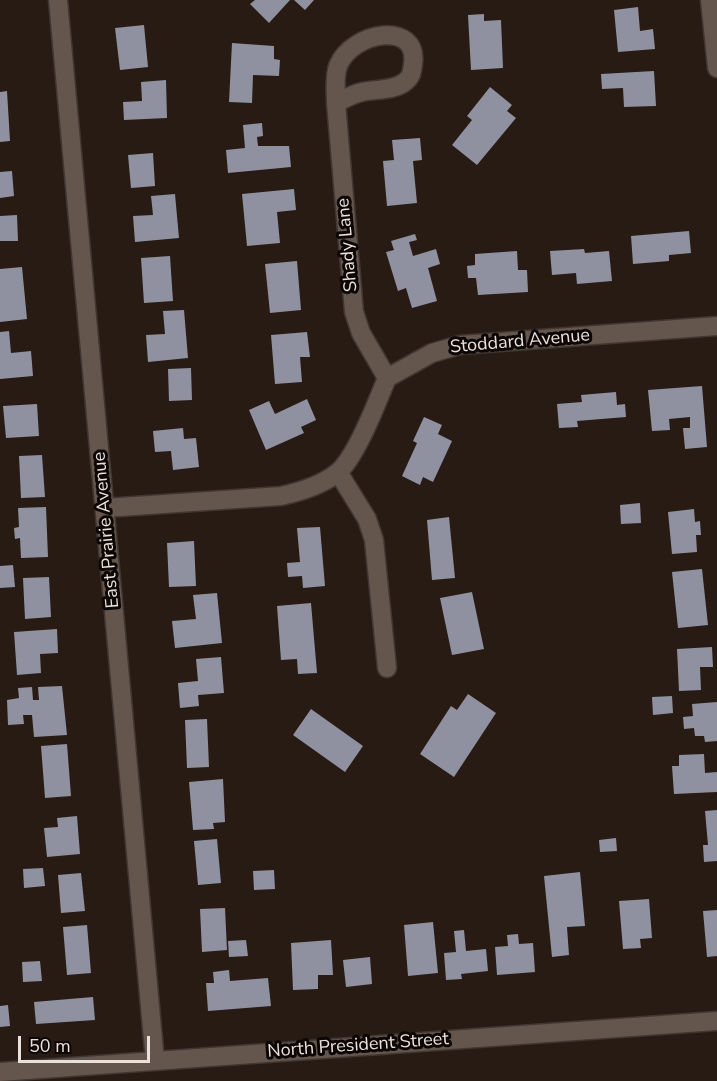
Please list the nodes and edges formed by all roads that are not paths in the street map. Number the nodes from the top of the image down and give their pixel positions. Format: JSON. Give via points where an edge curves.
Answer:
{"nodes":[{"id":1,"x":58,"y":0,"type":"edge"},
{"id":2,"x":710,"y":0,"type":"edge"},
{"id":3,"x":717,"y":68,"type":"edge"},
{"id":4,"x":336,"y":103,"type":"junction"},
{"id":5,"x":717,"y":326,"type":"edge"},
{"id":6,"x":387,"y":378,"type":"junction"},
{"id":7,"x":338,"y":472,"type":"junction"},
{"id":8,"x":105,"y":508,"type":"junction"},
{"id":9,"x":387,"y":668,"type":"dead end"},
{"id":10,"x":717,"y":1021,"type":"edge"},
{"id":11,"x":155,"y":1061,"type":"junction"},
{"id":12,"x":0,"y":1072,"type":"edge"}],
"edges":[{"from":1,"to":8,"type":"street","name":"East Prairie Avenue"},
{"from":2,"to":3,"type":"street"},
{"from":4,"to":4,"type":"street","name":"Shady Lane","via":[[406,81],[414,60],[411,48],[401,38],[390,35],[375,34],[363,39],[338,67]]},
{"from":4,"to":6,"type":"street","name":"Shady Lane","via":[[354,312],[361,333]]},
{"from":5,"to":6,"type":"street","name":"Stoddard Avenue","via":[[460,345],[432,353]]},
{"from":6,"to":7,"type":"street","via":[[365,430]]},
{"from":7,"to":8,"type":"street","via":[[281,496]]},
{"from":7,"to":9,"type":"street","via":[[367,519],[374,540]]},
{"from":8,"to":11,"type":"street","name":"East Prairie Avenue"},
{"from":10,"to":11,"type":"street","name":"North President Street"},
{"from":11,"to":12,"type":"street","name":"North President Street"}]}
